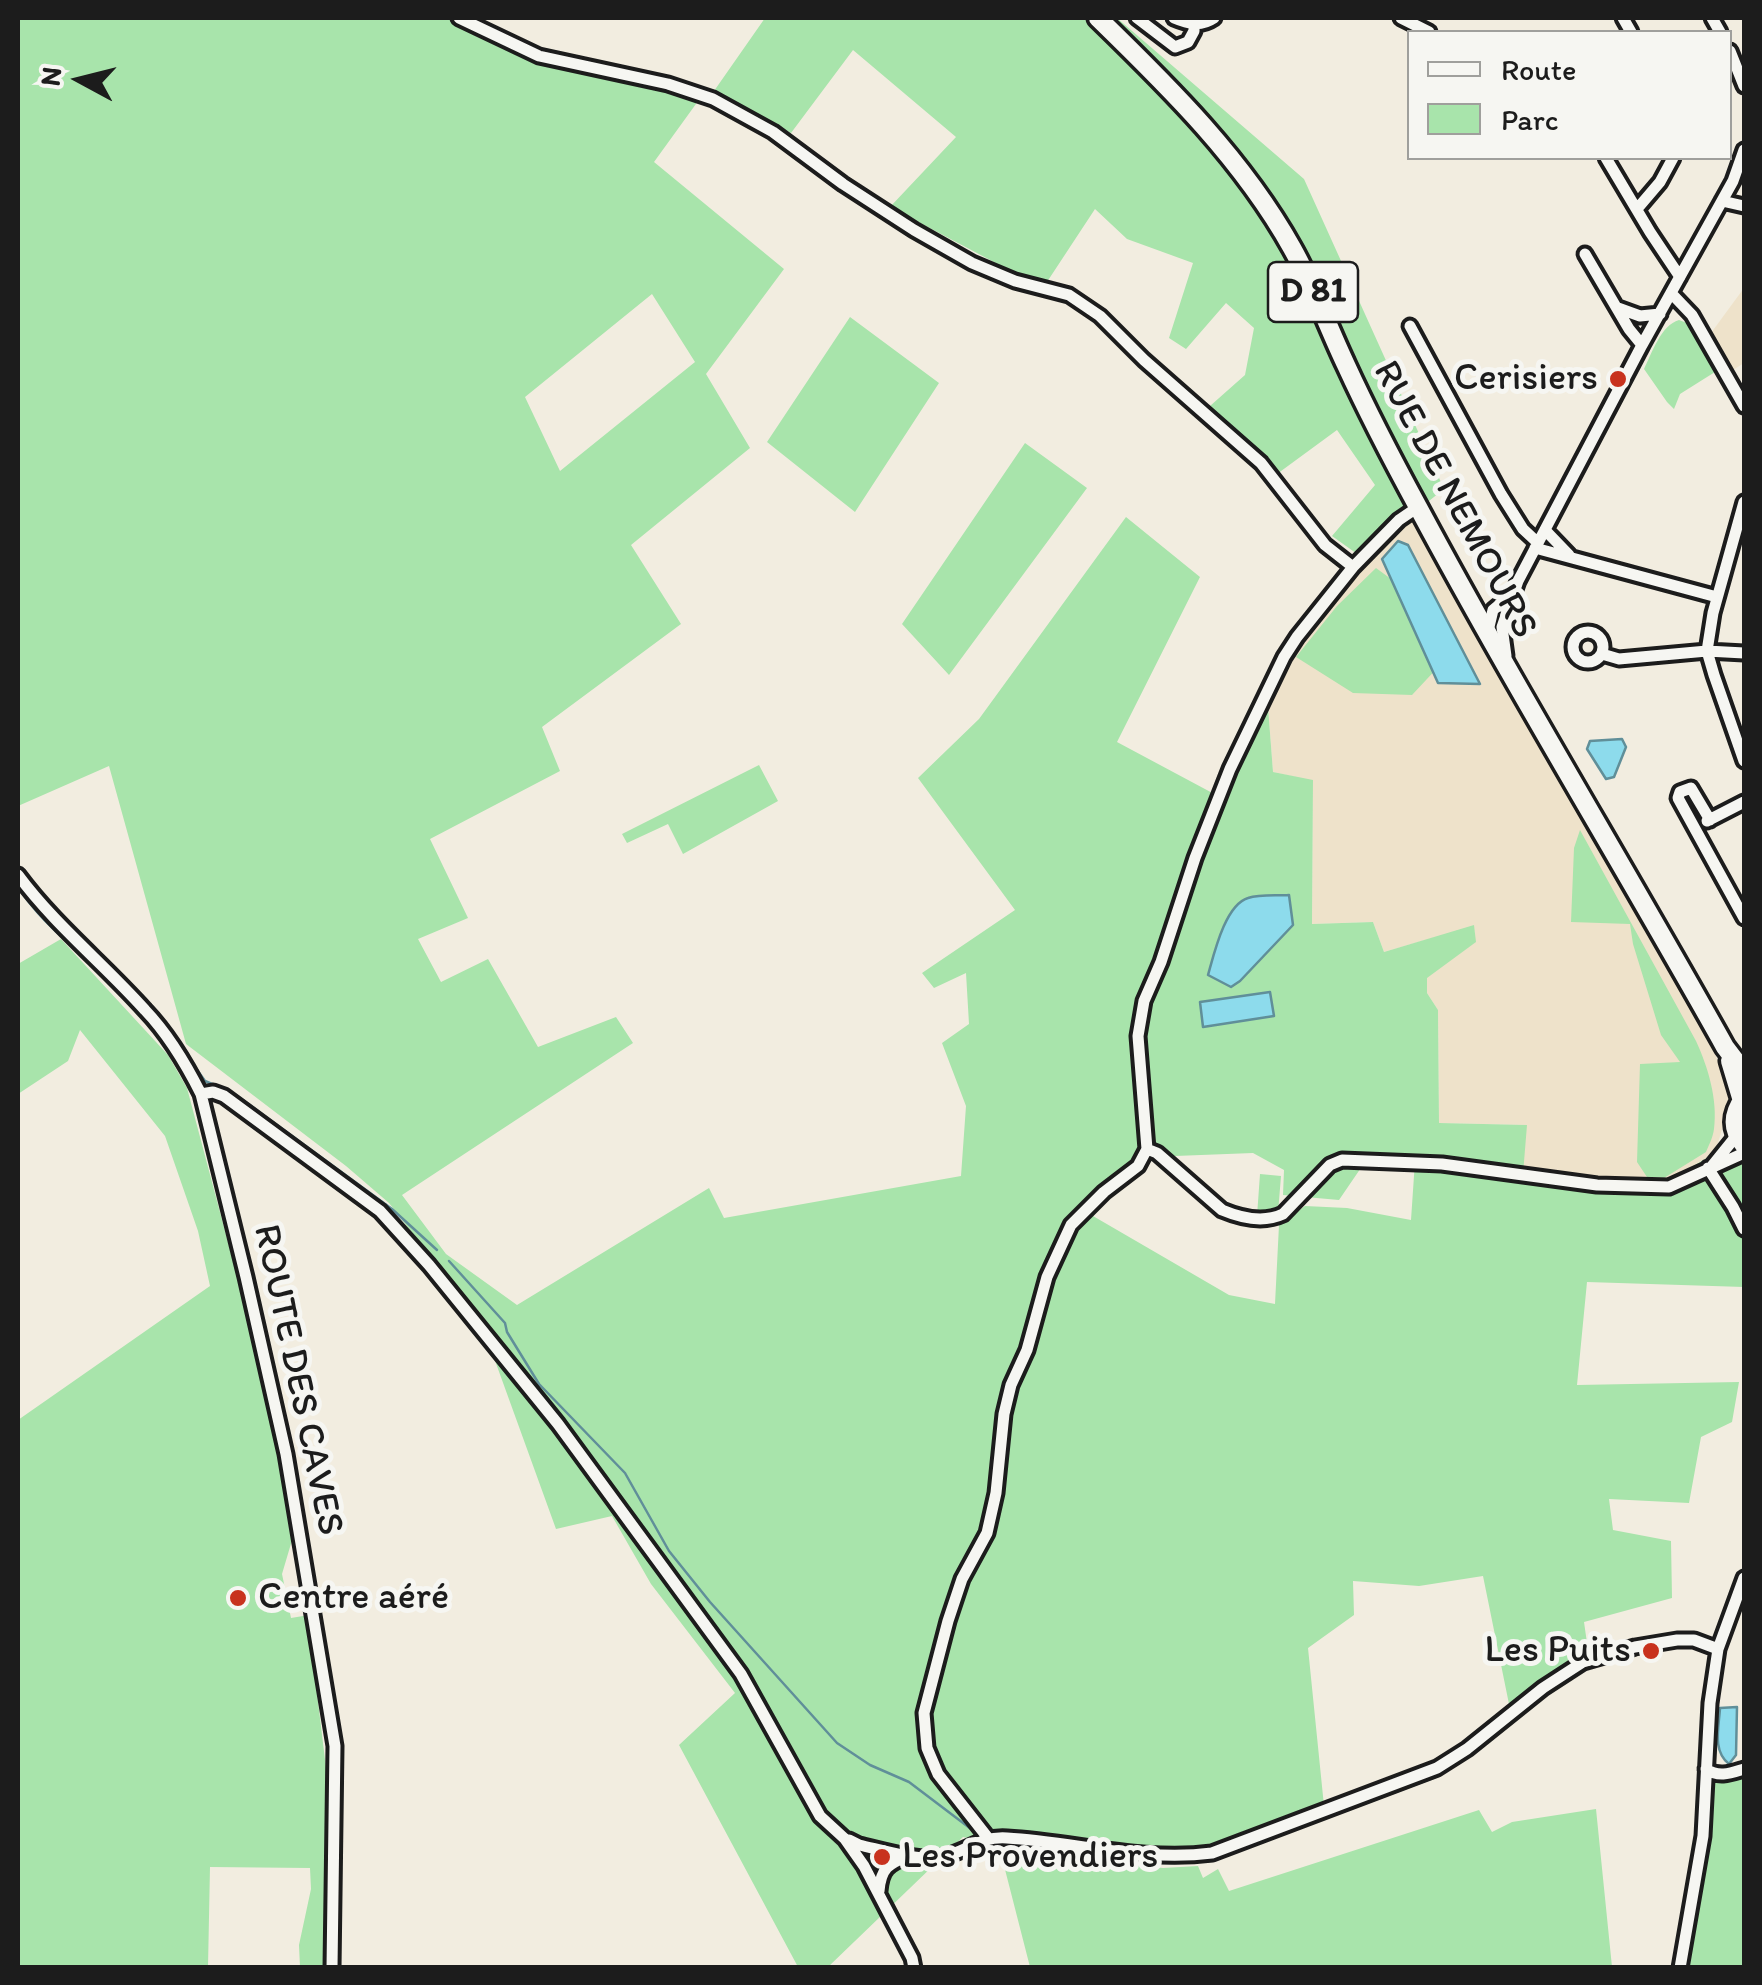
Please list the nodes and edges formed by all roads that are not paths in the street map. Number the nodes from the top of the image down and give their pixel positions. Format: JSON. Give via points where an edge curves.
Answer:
{"nodes":[{"id":1,"x":458,"y":18,"type":"edge"},
{"id":2,"x":1098,"y":18,"type":"edge"},
{"id":3,"x":1136,"y":18,"type":"edge"},
{"id":4,"x":1174,"y":18,"type":"edge"},
{"id":5,"x":1214,"y":18,"type":"edge"},
{"id":6,"x":1401,"y":18,"type":"edge"},
{"id":7,"x":1194,"y":24,"type":"junction"},
{"id":8,"x":1424,"y":30,"type":"edge"},
{"id":9,"x":1732,"y":56,"type":"edge"},
{"id":10,"x":1744,"y":86,"type":"edge"},
{"id":11,"x":1744,"y":150,"type":"edge"},
{"id":12,"x":1607,"y":160,"type":"edge"},
{"id":13,"x":1671,"y":160,"type":"edge"},
{"id":14,"x":1733,"y":182,"type":"junction"},
{"id":15,"x":1744,"y":195,"type":"edge"},
{"id":16,"x":1722,"y":201,"type":"junction"},
{"id":17,"x":1744,"y":206,"type":"edge"},
{"id":18,"x":1636,"y":209,"type":"junction"},
{"id":19,"x":1694,"y":252,"type":"junction"},
{"id":20,"x":1585,"y":254,"type":"dead end"},
{"id":21,"x":1665,"y":254,"type":"junction"},
{"id":22,"x":1680,"y":277,"type":"junction"},
{"id":23,"x":1672,"y":293,"type":"junction"},
{"id":24,"x":1618,"y":308,"type":"junction"},
{"id":25,"x":1660,"y":314,"type":"junction"},
{"id":26,"x":1410,"y":326,"type":"dead end"},
{"id":27,"x":1642,"y":345,"type":"junction"},
{"id":28,"x":1744,"y":406,"type":"edge"},
{"id":29,"x":1744,"y":502,"type":"edge"},
{"id":30,"x":1418,"y":507,"type":"junction"},
{"id":31,"x":1545,"y":530,"type":"junction"},
{"id":32,"x":1536,"y":545,"type":"junction"},
{"id":33,"x":1572,"y":558,"type":"junction"},
{"id":34,"x":1353,"y":567,"type":"junction"},
{"id":35,"x":1512,"y":594,"type":"junction"},
{"id":36,"x":1718,"y":597,"type":"junction"},
{"id":37,"x":1472,"y":604,"type":"junction"},
{"id":38,"x":1493,"y":610,"type":"junction"},
{"id":39,"x":1495,"y":630,"type":"junction"},
{"id":40,"x":1707,"y":651,"type":"junction"},
{"id":41,"x":1744,"y":653,"type":"edge"},
{"id":42,"x":1602,"y":654,"type":"dead end"},
{"id":43,"x":1744,"y":760,"type":"edge"},
{"id":44,"x":1744,"y":802,"type":"edge"},
{"id":45,"x":1710,"y":820,"type":"junction"},
{"id":46,"x":1695,"y":828,"type":"junction"},
{"id":47,"x":18,"y":875,"type":"edge"},
{"id":48,"x":1744,"y":918,"type":"edge"},
{"id":49,"x":1725,"y":1047,"type":"junction"},
{"id":50,"x":1744,"y":1072,"type":"edge"},
{"id":51,"x":201,"y":1094,"type":"junction"},
{"id":52,"x":1743,"y":1100,"type":"edge"},
{"id":53,"x":1741,"y":1140,"type":"edge"},
{"id":54,"x":1146,"y":1149,"type":"junction"},
{"id":55,"x":1744,"y":1153,"type":"edge"},
{"id":56,"x":1710,"y":1167,"type":"junction"},
{"id":57,"x":1744,"y":1229,"type":"edge"},
{"id":58,"x":1744,"y":1578,"type":"edge"},
{"id":59,"x":1718,"y":1649,"type":"junction"},
{"id":60,"x":1706,"y":1769,"type":"junction"},
{"id":61,"x":1744,"y":1769,"type":"edge"},
{"id":62,"x":845,"y":1838,"type":"junction"},
{"id":63,"x":988,"y":1838,"type":"junction"},
{"id":64,"x":909,"y":1855,"type":"junction"},
{"id":65,"x":879,"y":1895,"type":"junction"},
{"id":66,"x":332,"y":1968,"type":"edge"},
{"id":67,"x":914,"y":1968,"type":"edge"},
{"id":68,"x":1680,"y":1968,"type":"edge"}],
"edges":[{"from":1,"to":34,"type":"street","via":[[539,56],[713,99],[972,263],[1069,295],[1261,462],[1325,545]]},
{"from":2,"to":30,"type":"main road","name":"RUE DE NEMOURS","number":"D 81","via":[[1188,107],[1293,249]]},
{"from":3,"to":7,"type":"street","via":[[1175,47],[1188,42]]},
{"from":4,"to":7,"type":"street"},
{"from":5,"to":7,"type":"street"},
{"from":6,"to":8,"type":"street"},
{"from":9,"to":10,"type":"street"},
{"from":11,"to":14,"type":"street"},
{"from":12,"to":18,"type":"street"},
{"from":13,"to":18,"type":"street"},
{"from":14,"to":15,"type":"street"},
{"from":14,"to":16,"type":"street"},
{"from":16,"to":17,"type":"street"},
{"from":16,"to":19,"type":"street"},
{"from":18,"to":21,"type":"street"},
{"from":19,"to":21,"type":"street"},
{"from":19,"to":22,"type":"street"},
{"from":20,"to":24,"type":"street"},
{"from":21,"to":22,"type":"street"},
{"from":22,"to":23,"type":"street"},
{"from":23,"to":25,"type":"street"},
{"from":23,"to":28,"type":"street","via":[[1692,315]]},
{"from":24,"to":25,"type":"street"},
{"from":24,"to":27,"type":"street"},
{"from":25,"to":27,"type":"street"},
{"from":26,"to":32,"type":"street"},
{"from":27,"to":31,"type":"street"},
{"from":29,"to":36,"type":"street"},
{"from":30,"to":34,"type":"street"},
{"from":30,"to":37,"type":"main road","name":"RUE DE NEMOURS","number":"D 81"},
{"from":31,"to":32,"type":"street"},
{"from":31,"to":33,"type":"street"},
{"from":32,"to":33,"type":"street"},
{"from":32,"to":35,"type":"street"},
{"from":33,"to":36,"type":"street"},
{"from":34,"to":54,"type":"street","via":[[1296,637],[1268,689],[1230,769],[1144,1001],[1138,1036]]},
{"from":35,"to":38,"type":"street"},
{"from":35,"to":39,"type":"street"},
{"from":36,"to":40,"type":"street"},
{"from":37,"to":38,"type":"street"},
{"from":37,"to":39,"type":"main road","name":"RUE DE NEMOURS","number":"D 81"},
{"from":38,"to":39,"type":"street"},
{"from":39,"to":49,"type":"main road","name":"RUE DE NEMOURS","number":"D 81","via":[[1510,675]]},
{"from":40,"to":41,"type":"street"},
{"from":40,"to":42,"type":"street","via":[[1618,659]]},
{"from":40,"to":43,"type":"street"},
{"from":44,"to":45,"type":"street"},
{"from":45,"to":46,"type":"street"},
{"from":45,"to":46,"type":"street","via":[[1692,788],[1680,792]]},
{"from":46,"to":48,"type":"street"},
{"from":47,"to":51,"type":"street","name":"ROUTE DES CAVES","via":[[147,1012]]},
{"from":49,"to":50,"type":"main road","number":"D 81"},
{"from":49,"to":52,"type":"main road","number":"D 81"},
{"from":51,"to":62,"type":"street","via":[[224,1096],[380,1211],[429,1265],[582,1455],[742,1674],[820,1816]]},
{"from":51,"to":66,"type":"street","name":"ROUTE DES CAVES","via":[[286,1454],[335,1746]]},
{"from":52,"to":53,"type":"main road","via":[[1734,1117]]},
{"from":53,"to":56,"type":"street"},
{"from":54,"to":56,"type":"street","via":[[1222,1210],[1258,1219],[1283,1214],[1342,1160],[1644,1187],[1669,1186]]},
{"from":54,"to":63,"type":"street","via":[[1138,1166],[1072,1226],[1047,1277],[1004,1414],[987,1533],[962,1580],[924,1713],[938,1774]]},
{"from":55,"to":56,"type":"street"},
{"from":56,"to":57,"type":"street"},
{"from":58,"to":59,"type":"street"},
{"from":59,"to":60,"type":"street"},
{"from":59,"to":63,"type":"street","via":[[1678,1640],[1584,1662],[1437,1768],[1212,1853],[1184,1857]]},
{"from":60,"to":61,"type":"street"},
{"from":60,"to":68,"type":"street","via":[[1704,1836]]},
{"from":62,"to":64,"type":"street"},
{"from":62,"to":65,"type":"street"},
{"from":63,"to":64,"type":"street","via":[[937,1858]]},
{"from":64,"to":65,"type":"street","via":[[890,1863]]},
{"from":65,"to":67,"type":"street"}]}
